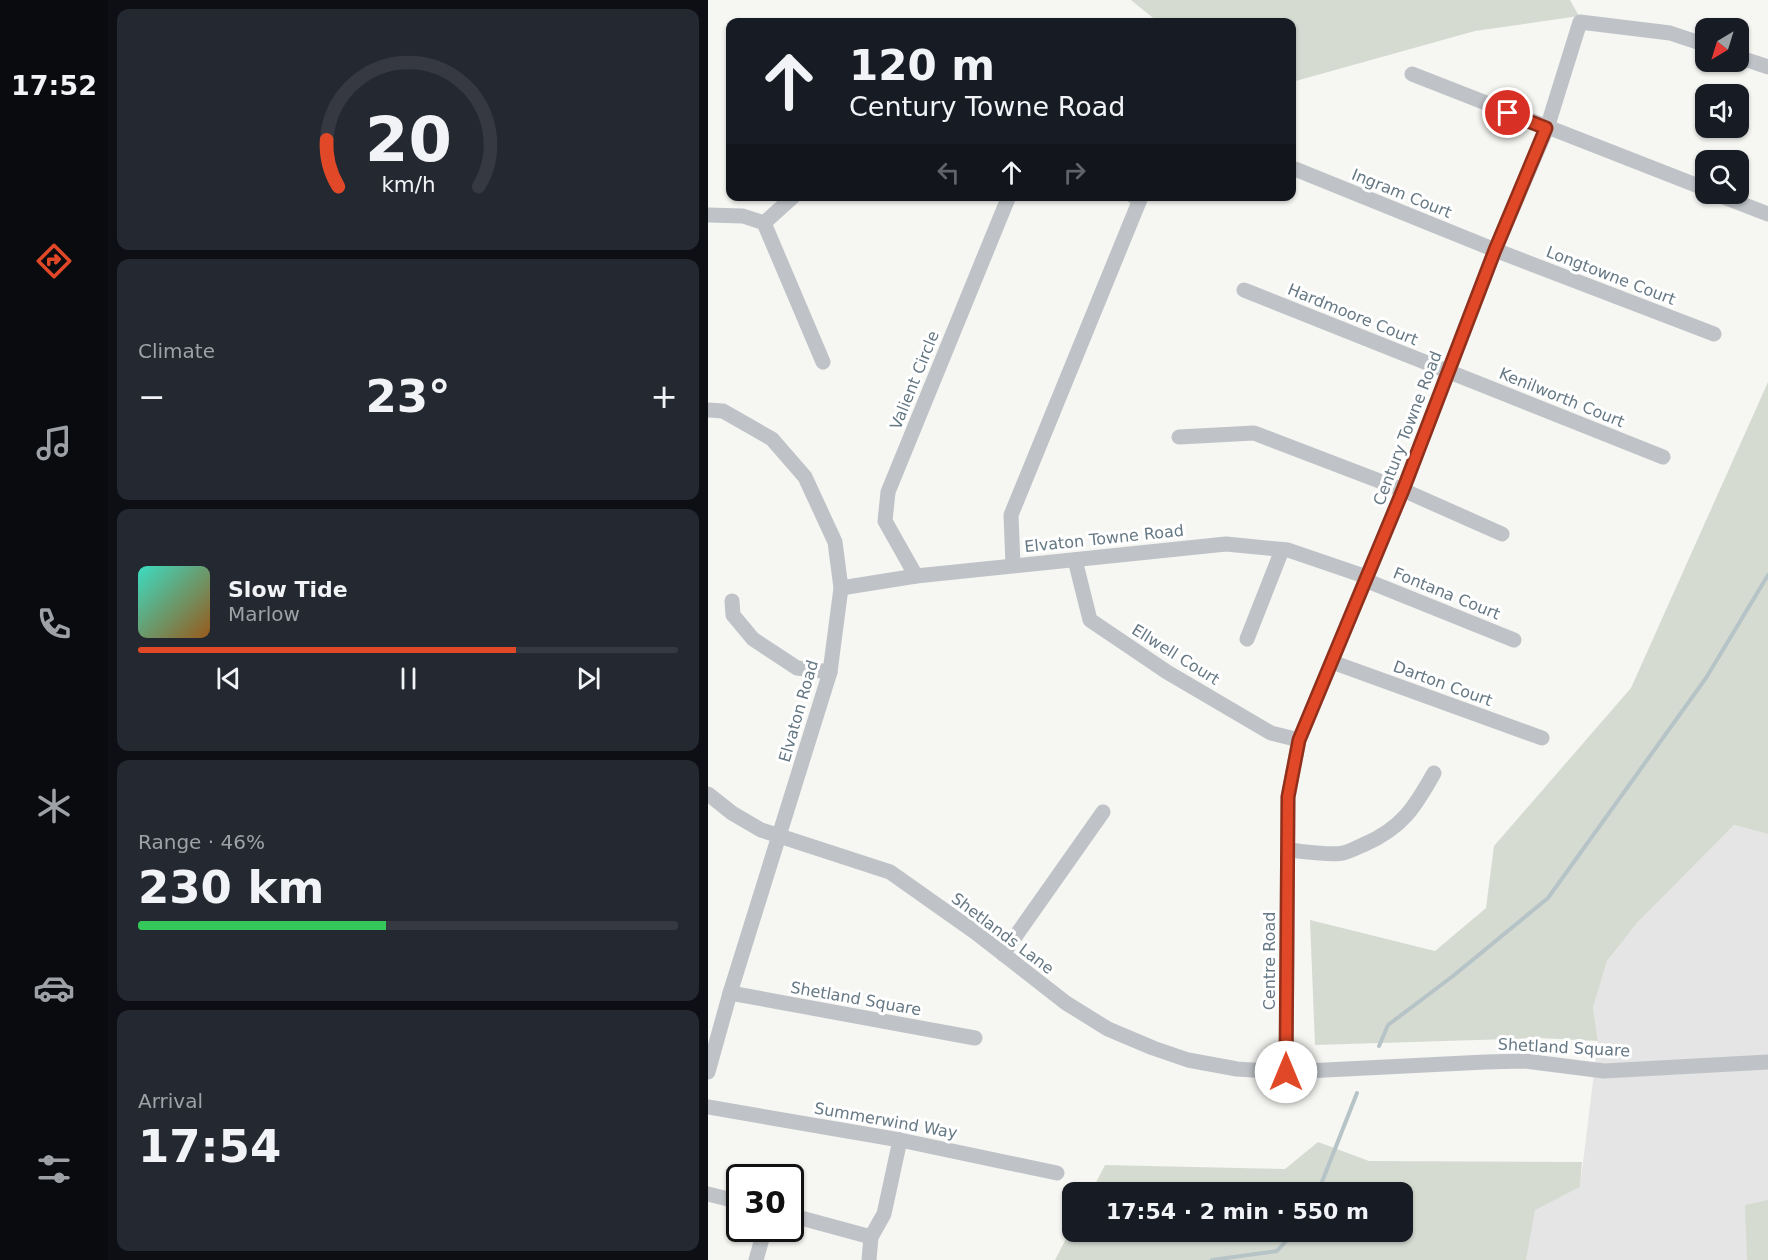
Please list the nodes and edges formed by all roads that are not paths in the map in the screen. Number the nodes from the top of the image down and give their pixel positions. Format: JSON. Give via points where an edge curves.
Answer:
{"nodes":[{"id":1,"x":1695,"y":41,"type":"edge"},
{"id":2,"x":1749,"y":61,"type":"edge"},
{"id":3,"x":1768,"y":67,"type":"edge"},
{"id":4,"x":1412,"y":74,"type":"dead end"},
{"id":5,"x":1546,"y":128,"type":"junction"},
{"id":6,"x":1296,"y":170,"type":"edge"},
{"id":7,"x":1695,"y":185,"type":"edge"},
{"id":8,"x":788,"y":201,"type":"edge"},
{"id":9,"x":1007,"y":201,"type":"edge"},
{"id":10,"x":1139,"y":201,"type":"edge"},
{"id":11,"x":1742,"y":204,"type":"edge"},
{"id":12,"x":1768,"y":214,"type":"edge"},
{"id":13,"x":708,"y":215,"type":"edge"},
{"id":14,"x":764,"y":223,"type":"junction"},
{"id":15,"x":1495,"y":250,"type":"junction"},
{"id":16,"x":1244,"y":290,"type":"dead end"},
{"id":17,"x":1714,"y":334,"type":"dead end"},
{"id":18,"x":823,"y":362,"type":"dead end"},
{"id":19,"x":1448,"y":371,"type":"junction"},
{"id":20,"x":708,"y":410,"type":"edge"},
{"id":21,"x":1179,"y":437,"type":"dead end"},
{"id":22,"x":1663,"y":457,"type":"dead end"},
{"id":23,"x":1403,"y":490,"type":"junction"},
{"id":24,"x":1502,"y":534,"type":"dead end"},
{"id":25,"x":1282,"y":549,"type":"junction"},
{"id":26,"x":1075,"y":560,"type":"junction"},
{"id":27,"x":1013,"y":565,"type":"junction"},
{"id":28,"x":916,"y":576,"type":"junction"},
{"id":29,"x":1366,"y":579,"type":"junction"},
{"id":30,"x":842,"y":588,"type":"junction"},
{"id":31,"x":732,"y":601,"type":"dead end"},
{"id":32,"x":1247,"y":639,"type":"dead end"},
{"id":33,"x":1514,"y":640,"type":"dead end"},
{"id":34,"x":1332,"y":662,"type":"junction"},
{"id":35,"x":830,"y":672,"type":"junction"},
{"id":36,"x":1542,"y":738,"type":"dead end"},
{"id":37,"x":1299,"y":740,"type":"junction"},
{"id":38,"x":1434,"y":773,"type":"dead end"},
{"id":39,"x":708,"y":794,"type":"edge"},
{"id":40,"x":1103,"y":812,"type":"dead end"},
{"id":41,"x":780,"y":836,"type":"junction"},
{"id":42,"x":1288,"y":850,"type":"junction"},
{"id":43,"x":1003,"y":954,"type":"junction"},
{"id":44,"x":730,"y":993,"type":"junction"},
{"id":45,"x":975,"y":1038,"type":"dead end"},
{"id":46,"x":1768,"y":1062,"type":"edge"},
{"id":47,"x":708,"y":1071,"type":"edge"},
{"id":48,"x":1286,"y":1072,"type":"junction"},
{"id":49,"x":708,"y":1107,"type":"edge"},
{"id":50,"x":900,"y":1140,"type":"junction"},
{"id":51,"x":1057,"y":1173,"type":"dead end"},
{"id":52,"x":708,"y":1194,"type":"edge"},
{"id":53,"x":726,"y":1198,"type":"edge"},
{"id":54,"x":804,"y":1219,"type":"edge"},
{"id":55,"x":871,"y":1237,"type":"junction"},
{"id":56,"x":761,"y":1242,"type":"edge"},
{"id":57,"x":756,"y":1260,"type":"edge"},
{"id":58,"x":869,"y":1260,"type":"edge"}],
"edges":[{"from":1,"to":5,"type":"street","name":"Century Towne Road","via":[[1670,33],[1580,22]]},
{"from":2,"to":3,"type":"street"},
{"from":4,"to":5,"type":"street"},
{"from":5,"to":7,"type":"street"},
{"from":5,"to":15,"type":"street","name":"Century Towne Road"},
{"from":6,"to":15,"type":"street","name":"Ingram Court"},
{"from":8,"to":14,"type":"street"},
{"from":9,"to":28,"type":"street","name":"Valient Circle","via":[[888,492],[885,521]]},
{"from":10,"to":27,"type":"street","via":[[1011,515]]},
{"from":11,"to":12,"type":"street"},
{"from":13,"to":14,"type":"street","via":[[743,216]]},
{"from":14,"to":18,"type":"street"},
{"from":15,"to":17,"type":"street","name":"Longtowne Court"},
{"from":15,"to":19,"type":"street","name":"Century Towne Road"},
{"from":16,"to":19,"type":"street","name":"Hardmoore Court"},
{"from":19,"to":22,"type":"street","name":"Kenilworth Court"},
{"from":19,"to":23,"type":"street","name":"Century Towne Road"},
{"from":20,"to":30,"type":"street","name":"Elvaton Road","via":[[723,411],[772,439],[805,477],[835,542]]},
{"from":21,"to":23,"type":"street","via":[[1254,433]]},
{"from":23,"to":24,"type":"street"},
{"from":23,"to":29,"type":"street","name":"Century Towne Road"},
{"from":25,"to":26,"type":"street","name":"Elvaton Towne Road","via":[[1226,544]]},
{"from":25,"to":29,"type":"street","name":"Elvaton Towne Road"},
{"from":25,"to":32,"type":"street"},
{"from":26,"to":27,"type":"street","name":"Elvaton Towne Road"},
{"from":26,"to":37,"type":"street","name":"Ellwell Court","via":[[1090,620],[1167,672],[1271,733]]},
{"from":27,"to":28,"type":"street","name":"Elvaton Towne Road"},
{"from":28,"to":30,"type":"street","name":"Elvaton Towne Road"},
{"from":29,"to":33,"type":"street","name":"Fontana Court"},
{"from":29,"to":34,"type":"street","name":"Century Towne Road"},
{"from":30,"to":35,"type":"street","name":"Elvaton Road"},
{"from":31,"to":35,"type":"street","via":[[733,615],[753,639],[797,668]]},
{"from":34,"to":36,"type":"street","name":"Darton Court"},
{"from":34,"to":37,"type":"street","name":"Century Towne Road"},
{"from":35,"to":41,"type":"street","name":"Elvaton Road"},
{"from":37,"to":42,"type":"street","name":"Century Towne Road","via":[[1288,797]]},
{"from":38,"to":42,"type":"street","via":[[1417,804],[1393,830],[1342,853]]},
{"from":39,"to":41,"type":"street","name":"Shetlands Lane","via":[[761,830]]},
{"from":40,"to":43,"type":"street"},
{"from":41,"to":43,"type":"street","name":"Shetlands Lane","via":[[890,872]]},
{"from":41,"to":44,"type":"street","name":"Elvaton Road"},
{"from":42,"to":48,"type":"street","name":"Centre Road"},
{"from":43,"to":48,"type":"street","name":"Shetlands Lane","via":[[1066,1003],[1108,1029],[1152,1048],[1227,1067]]},
{"from":44,"to":45,"type":"street","name":"Shetland Square"},
{"from":44,"to":47,"type":"street","name":"Elvaton Road"},
{"from":46,"to":48,"type":"street","name":"Shetland Square","via":[[1604,1071],[1525,1061]]},
{"from":49,"to":50,"type":"street","name":"Summerwind Way"},
{"from":50,"to":51,"type":"street","name":"Summerwind Way"},
{"from":50,"to":55,"type":"street","via":[[884,1214]]},
{"from":52,"to":53,"type":"street"},
{"from":54,"to":55,"type":"street"},
{"from":55,"to":58,"type":"street"},
{"from":56,"to":57,"type":"street"}]}
